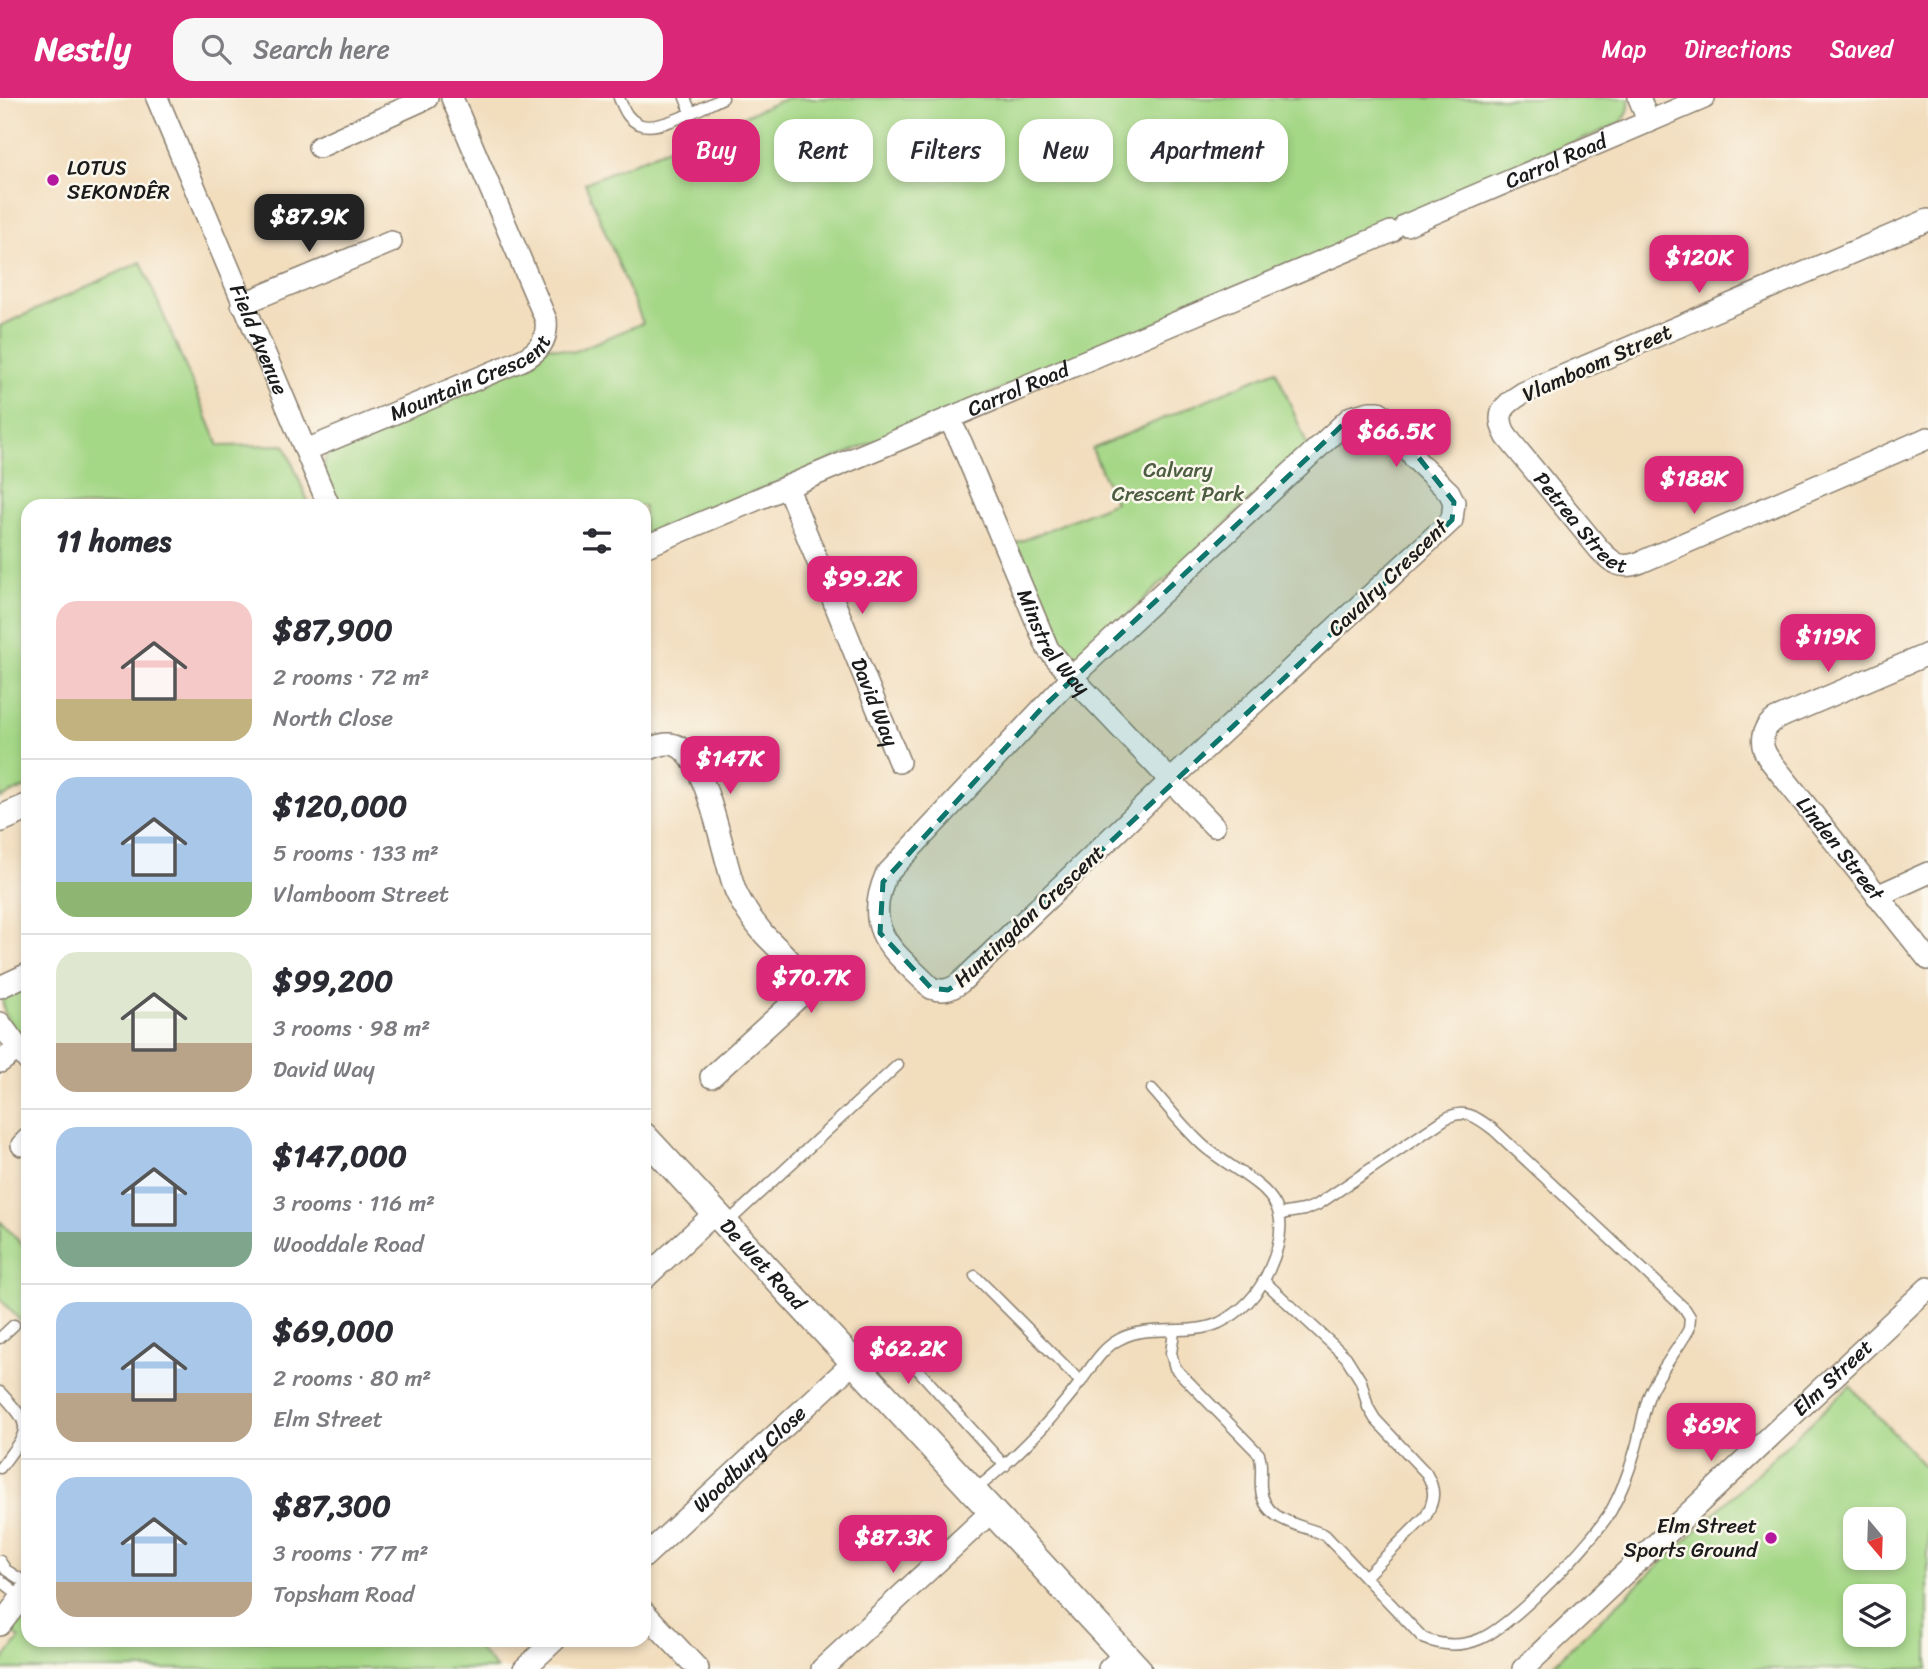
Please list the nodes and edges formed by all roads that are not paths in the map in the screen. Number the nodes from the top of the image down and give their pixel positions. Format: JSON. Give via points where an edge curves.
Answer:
{"nodes":[{"id":1,"x":157,"y":98,"type":"edge"},
{"id":2,"x":427,"y":98,"type":"edge"},
{"id":3,"x":452,"y":98,"type":"edge"},
{"id":4,"x":619,"y":98,"type":"edge"},
{"id":5,"x":685,"y":98,"type":"edge"},
{"id":6,"x":723,"y":98,"type":"edge"},
{"id":7,"x":1639,"y":98,"type":"edge"},
{"id":8,"x":1704,"y":98,"type":"edge"},
{"id":9,"x":691,"y":111,"type":"junction"},
{"id":10,"x":1649,"y":122,"type":"junction"},
{"id":11,"x":319,"y":147,"type":"dead end"},
{"id":12,"x":1928,"y":220,"type":"edge"},
{"id":13,"x":391,"y":242,"type":"dead end"},
{"id":14,"x":242,"y":304,"type":"junction"},
{"id":15,"x":1501,"y":411,"type":"joint"},
{"id":16,"x":949,"y":419,"type":"junction"},
{"id":17,"x":1928,"y":438,"type":"edge"},
{"id":18,"x":306,"y":450,"type":"junction"},
{"id":19,"x":787,"y":486,"type":"junction"},
{"id":20,"x":327,"y":499,"type":"edge"},
{"id":21,"x":651,"y":544,"type":"edge"},
{"id":22,"x":1928,"y":654,"type":"edge"},
{"id":23,"x":1072,"y":677,"type":"junction"},
{"id":24,"x":651,"y":748,"type":"edge"},
{"id":25,"x":899,"y":762,"type":"dead end"},
{"id":26,"x":1171,"y":780,"type":"junction"},
{"id":27,"x":21,"y":810,"type":"edge"},
{"id":28,"x":0,"y":819,"type":"edge"},
{"id":29,"x":1214,"y":826,"type":"dead end"},
{"id":30,"x":1928,"y":873,"type":"edge"},
{"id":31,"x":1877,"y":896,"type":"junction"},
{"id":32,"x":1928,"y":959,"type":"edge"},
{"id":33,"x":21,"y":977,"type":"edge"},
{"id":34,"x":0,"y":987,"type":"edge"},
{"id":35,"x":0,"y":1023,"type":"edge"},
{"id":36,"x":21,"y":1052,"type":"edge"},
{"id":37,"x":21,"y":1056,"type":"edge"},
{"id":38,"x":0,"y":1062,"type":"edge"},
{"id":39,"x":898,"y":1065,"type":"dead end"},
{"id":40,"x":711,"y":1077,"type":"dead end"},
{"id":41,"x":1152,"y":1089,"type":"dead end"},
{"id":42,"x":651,"y":1143,"type":"edge"},
{"id":43,"x":1280,"y":1214,"type":"junction"},
{"id":44,"x":721,"y":1218,"type":"junction"},
{"id":45,"x":651,"y":1273,"type":"edge"},
{"id":46,"x":975,"y":1276,"type":"dead end"},
{"id":47,"x":1264,"y":1281,"type":"junction"},
{"id":48,"x":1923,"y":1302,"type":"edge"},
{"id":49,"x":14,"y":1325,"type":"dead end"},
{"id":50,"x":1174,"y":1332,"type":"junction"},
{"id":51,"x":0,"y":1338,"type":"edge"},
{"id":52,"x":900,"y":1350,"type":"dead end"},
{"id":53,"x":854,"y":1362,"type":"junction"},
{"id":54,"x":1081,"y":1382,"type":"junction"},
{"id":55,"x":0,"y":1392,"type":"edge"},
{"id":56,"x":21,"y":1417,"type":"edge"},
{"id":57,"x":21,"y":1440,"type":"edge"},
{"id":58,"x":1005,"y":1466,"type":"junction"},
{"id":59,"x":0,"y":1468,"type":"edge"},
{"id":60,"x":983,"y":1501,"type":"junction"},
{"id":61,"x":651,"y":1550,"type":"edge"},
{"id":62,"x":0,"y":1561,"type":"edge"},
{"id":63,"x":1365,"y":1577,"type":"junction"},
{"id":64,"x":0,"y":1580,"type":"edge"},
{"id":65,"x":21,"y":1585,"type":"edge"},
{"id":66,"x":21,"y":1588,"type":"edge"},
{"id":67,"x":21,"y":1597,"type":"edge"},
{"id":68,"x":651,"y":1619,"type":"edge"},
{"id":69,"x":0,"y":1625,"type":"edge"},
{"id":70,"x":548,"y":1647,"type":"edge"},
{"id":71,"x":1124,"y":1664,"type":"edge"},
{"id":72,"x":524,"y":1669,"type":"edge"},
{"id":73,"x":698,"y":1669,"type":"edge"},
{"id":74,"x":822,"y":1669,"type":"edge"},
{"id":75,"x":1523,"y":1669,"type":"edge"}],
"edges":[{"from":1,"to":14,"type":"street","name":"Field Avenue"},
{"from":2,"to":11,"type":"street"},
{"from":3,"to":18,"type":"street","name":"Mountain Crescent","via":[[546,320],[545,339],[535,354]]},
{"from":4,"to":9,"type":"lane","via":[[631,120],[646,127]]},
{"from":5,"to":9,"type":"lane"},
{"from":6,"to":9,"type":"lane"},
{"from":7,"to":10,"type":"street"},
{"from":8,"to":10,"type":"street","name":"Carrol Road"},
{"from":10,"to":16,"type":"street","name":"Carrol Road"},
{"from":12,"to":15,"type":"street","name":"Vlamboom Street","via":[[1524,393]]},
{"from":13,"to":14,"type":"street"},
{"from":14,"to":18,"type":"street","name":"Field Avenue"},
{"from":15,"to":17,"type":"street","name":"Petrea Street","via":[[1507,438],[1611,562],[1624,567]]},
{"from":16,"to":19,"type":"street","name":"Carrol Road"},
{"from":16,"to":23,"type":"street","name":"Minstrel Way","via":[[1048,649]]},
{"from":18,"to":20,"type":"street","name":"Field Avenue"},
{"from":19,"to":21,"type":"street","name":"Carrol Road"},
{"from":19,"to":25,"type":"street","name":"David Way"},
{"from":22,"to":31,"type":"street","name":"Linden Street","via":[[1776,719],[1763,734],[1769,759]]},
{"from":23,"to":26,"type":"street","name":"Minstrel Way"},
{"from":23,"to":26,"type":"street","name":"Huntingdon Crescent","via":[[886,875],[878,926],[891,947],[931,988],[954,988]]},
{"from":23,"to":26,"type":"street","name":"Cavalry Crescent","via":[[1351,417],[1379,412],[1395,426],[1415,459],[1449,492],[1455,509],[1452,520]]},
{"from":24,"to":40,"type":"street","via":[[673,744],[682,748],[698,769],[735,889],[745,909],[803,982],[801,993],[787,1009]]},
{"from":26,"to":29,"type":"street","name":"Minstrel Way"},
{"from":27,"to":28,"type":"street"},
{"from":30,"to":31,"type":"street"},
{"from":31,"to":32,"type":"street","name":"Linden Street"},
{"from":33,"to":34,"type":"street"},
{"from":35,"to":36,"type":"street"},
{"from":37,"to":38,"type":"street"},
{"from":39,"to":44,"type":"lane"},
{"from":41,"to":43,"type":"lane","via":[[1192,1135],[1272,1199]]},
{"from":42,"to":44,"type":"street","name":"De Wet Road"},
{"from":43,"to":47,"type":"lane","via":[[1281,1234]]},
{"from":43,"to":63,"type":"lane","via":[[1317,1205],[1446,1119],[1467,1113],[1494,1130],[1690,1317],[1689,1329],[1649,1394],[1634,1454],[1612,1508],[1582,1548],[1498,1628],[1469,1642],[1436,1644],[1423,1638]]},
{"from":44,"to":45,"type":"street"},
{"from":44,"to":53,"type":"street","name":"De Wet Road"},
{"from":46,"to":54,"type":"lane"},
{"from":47,"to":50,"type":"lane","via":[[1234,1315],[1201,1329]]},
{"from":47,"to":63,"type":"lane","via":[[1346,1357],[1375,1419],[1432,1483],[1433,1504],[1426,1516]]},
{"from":48,"to":75,"type":"street","name":"Elm Street"},
{"from":49,"to":51,"type":"lane"},
{"from":50,"to":54,"type":"lane","via":[[1136,1333],[1119,1339],[1096,1357]]},
{"from":50,"to":63,"type":"lane","via":[[1171,1353],[1175,1368],[1259,1454],[1266,1504],[1279,1520],[1325,1535]]},
{"from":52,"to":58,"type":"lane"},
{"from":53,"to":60,"type":"street","name":"De Wet Road"},
{"from":53,"to":61,"type":"street","name":"Woodbury Close"},
{"from":54,"to":58,"type":"lane"},
{"from":55,"to":56,"type":"lane"},
{"from":57,"to":59,"type":"lane"},
{"from":58,"to":60,"type":"lane"},
{"from":60,"to":71,"type":"street","name":"De Wet Road"},
{"from":60,"to":74,"type":"street"},
{"from":62,"to":65,"type":"lane"},
{"from":64,"to":66,"type":"lane"},
{"from":67,"to":69,"type":"street"},
{"from":68,"to":73,"type":"street"},
{"from":70,"to":72,"type":"street"}]}
